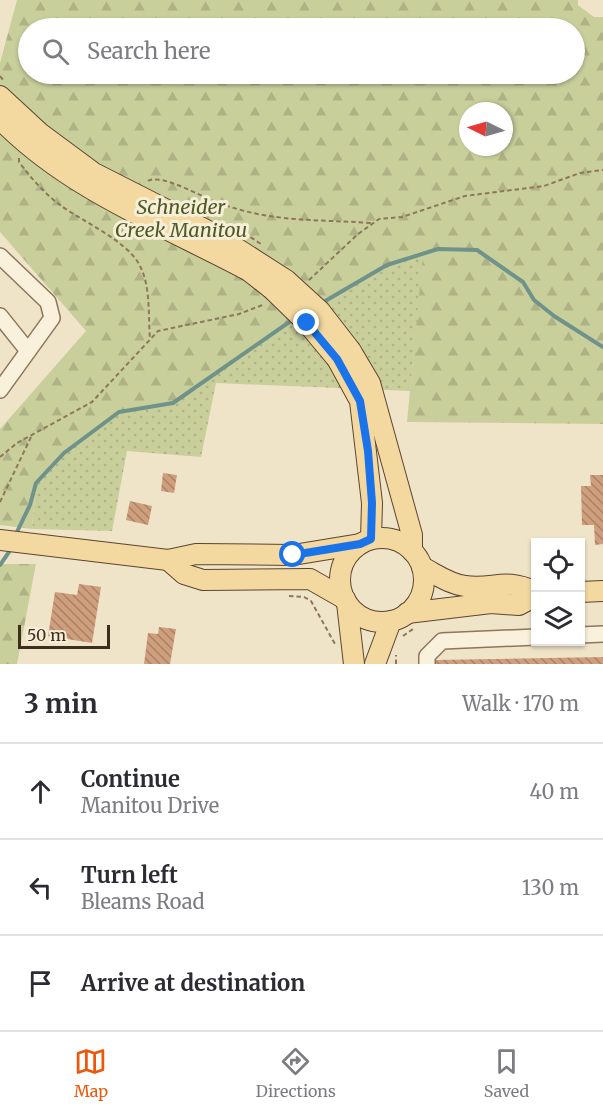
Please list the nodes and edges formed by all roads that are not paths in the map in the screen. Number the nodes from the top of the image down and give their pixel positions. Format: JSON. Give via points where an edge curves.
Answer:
{"nodes":[{"id":1,"x":3,"y":90,"type":"edge"},
{"id":2,"x":0,"y":119,"type":"edge"},
{"id":3,"x":0,"y":256,"type":"edge"},
{"id":4,"x":279,"y":285,"type":"junction"},
{"id":5,"x":0,"y":316,"type":"edge"},
{"id":6,"x":28,"y":351,"type":"junction"},
{"id":7,"x":344,"y":355,"type":"junction"},
{"id":8,"x":0,"y":390,"type":"edge"},
{"id":9,"x":0,"y":540,"type":"edge"},
{"id":10,"x":365,"y":542,"type":"junction"},
{"id":11,"x":417,"y":559,"type":"junction"},
{"id":12,"x":168,"y":560,"type":"junction"},
{"id":13,"x":603,"y":591,"type":"edge"},
{"id":14,"x":532,"y":592,"type":"edge"},
{"id":15,"x":585,"y":592,"type":"edge"},
{"id":16,"x":531,"y":597,"type":"edge"},
{"id":17,"x":346,"y":601,"type":"junction"},
{"id":18,"x":404,"y":621,"type":"junction"},
{"id":19,"x":603,"y":634,"type":"edge"},
{"id":20,"x":585,"y":635,"type":"edge"},
{"id":21,"x":531,"y":637,"type":"edge"},
{"id":22,"x":354,"y":664,"type":"edge"},
{"id":23,"x":375,"y":664,"type":"edge"},
{"id":24,"x":427,"y":664,"type":"edge"}],
"edges":[{"from":1,"to":4,"type":"main road","via":[[40,133],[94,173],[216,235]]},
{"from":2,"to":4,"type":"main road","via":[[73,180]]},
{"from":3,"to":6,"type":"lane","via":[[48,302],[52,312],[52,318]]},
{"from":4,"to":7,"type":"main road","bridge":true,"via":[[307,323]]},
{"from":5,"to":6,"type":"lane"},
{"from":6,"to":8,"type":"lane"},
{"from":7,"to":10,"type":"main road","via":[[360,401],[368,451],[372,503]]},
{"from":7,"to":11,"type":"main road","via":[[370,383]]},
{"from":9,"to":12,"type":"main road"},
{"from":10,"to":11,"type":"main road","via":[[393,540]]},
{"from":10,"to":12,"type":"main road","via":[[293,555],[196,555]]},
{"from":10,"to":17,"type":"main road","via":[[348,555],[342,569],[340,584]]},
{"from":11,"to":14,"type":"main road","via":[[454,584],[516,583]]},
{"from":11,"to":18,"type":"main road","via":[[423,588]]},
{"from":12,"to":17,"type":"main road","via":[[184,574],[202,580],[310,579]]},
{"from":13,"to":15,"type":"main road"},
{"from":16,"to":18,"type":"main road","via":[[519,605],[491,603]]},
{"from":17,"to":18,"type":"main road","via":[[366,619]]},
{"from":17,"to":22,"type":"main road"},
{"from":18,"to":23,"type":"main road"},
{"from":19,"to":20,"type":"lane"},
{"from":21,"to":24,"type":"lane","via":[[442,641],[427,656]]}]}
